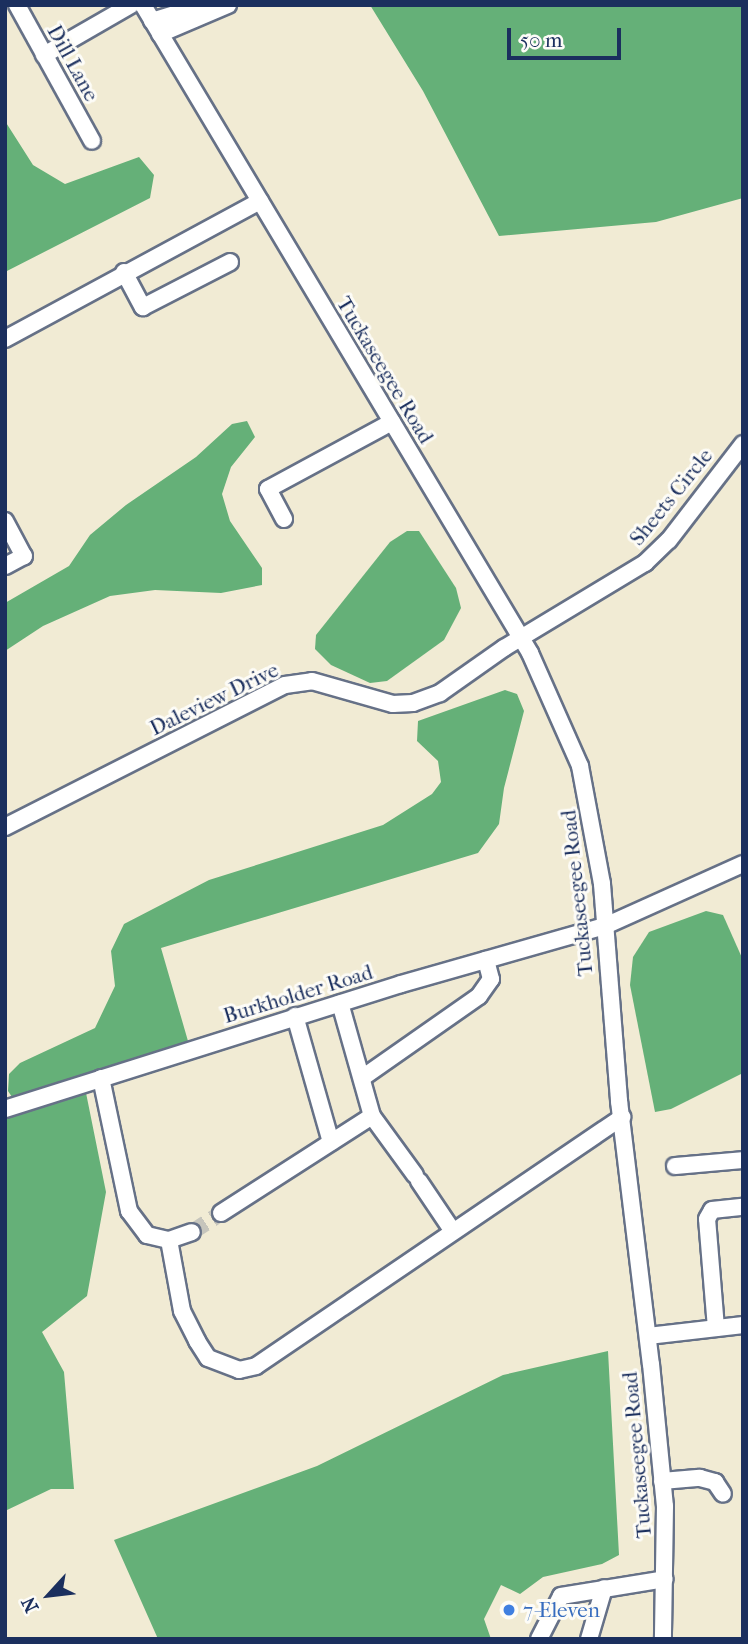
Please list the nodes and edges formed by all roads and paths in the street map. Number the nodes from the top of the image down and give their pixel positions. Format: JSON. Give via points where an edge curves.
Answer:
{"nodes":[{"id":1,"x":17,"y":5,"type":"edge"},
{"id":2,"x":131,"y":5,"type":"edge"},
{"id":3,"x":143,"y":5,"type":"edge"},
{"id":4,"x":204,"y":5,"type":"edge"},
{"id":5,"x":228,"y":5,"type":"edge"},
{"id":6,"x":156,"y":28,"type":"junction"},
{"id":7,"x":44,"y":55,"type":"junction"},
{"id":8,"x":92,"y":141,"type":"dead end"},
{"id":9,"x":260,"y":201,"type":"junction"},
{"id":10,"x":230,"y":262,"type":"dead end"},
{"id":11,"x":124,"y":272,"type":"junction"},
{"id":12,"x":5,"y":339,"type":"edge"},
{"id":13,"x":392,"y":422,"type":"junction"},
{"id":14,"x":743,"y":444,"type":"edge"},
{"id":15,"x":284,"y":519,"type":"dead end"},
{"id":16,"x":5,"y":521,"type":"edge"},
{"id":17,"x":5,"y":566,"type":"edge"},
{"id":18,"x":521,"y":638,"type":"junction"},
{"id":19,"x":5,"y":827,"type":"edge"},
{"id":20,"x":743,"y":864,"type":"edge"},
{"id":21,"x":605,"y":926,"type":"junction"},
{"id":22,"x":486,"y":960,"type":"junction"},
{"id":23,"x":340,"y":1003,"type":"junction"},
{"id":24,"x":295,"y":1016,"type":"junction"},
{"id":25,"x":101,"y":1078,"type":"junction"},
{"id":26,"x":362,"y":1078,"type":"junction"},
{"id":27,"x":5,"y":1109,"type":"edge"},
{"id":28,"x":372,"y":1116,"type":"junction"},
{"id":29,"x":621,"y":1117,"type":"junction"},
{"id":30,"x":331,"y":1142,"type":"junction"},
{"id":31,"x":743,"y":1160,"type":"edge"},
{"id":32,"x":676,"y":1166,"type":"dead end"},
{"id":33,"x":743,"y":1207,"type":"edge"},
{"id":34,"x":221,"y":1213,"type":"tunnel mouth"},
{"id":35,"x":452,"y":1230,"type":"junction"},
{"id":36,"x":192,"y":1232,"type":"tunnel mouth"},
{"id":37,"x":169,"y":1240,"type":"junction"},
{"id":38,"x":743,"y":1325,"type":"edge"},
{"id":39,"x":716,"y":1328,"type":"junction"},
{"id":40,"x":648,"y":1336,"type":"junction"},
{"id":41,"x":662,"y":1480,"type":"junction"},
{"id":42,"x":723,"y":1494,"type":"dead end"},
{"id":43,"x":665,"y":1579,"type":"junction"},
{"id":44,"x":604,"y":1588,"type":"junction"},
{"id":45,"x":539,"y":1639,"type":"edge"},
{"id":46,"x":589,"y":1639,"type":"edge"},
{"id":47,"x":663,"y":1639,"type":"edge"}],
"edges":[{"from":1,"to":7,"type":"street","name":"Dill Lane"},
{"from":2,"to":7,"type":"street"},
{"from":3,"to":6,"type":"street","name":"Tuckaseegee Road"},
{"from":4,"to":6,"type":"street"},
{"from":5,"to":6,"type":"street"},
{"from":6,"to":9,"type":"street","name":"Tuckaseegee Road"},
{"from":7,"to":8,"type":"street","name":"Dill Lane"},
{"from":9,"to":11,"type":"street"},
{"from":9,"to":13,"type":"street","name":"Tuckaseegee Road"},
{"from":10,"to":11,"type":"street","via":[[143,307]]},
{"from":11,"to":12,"type":"street"},
{"from":13,"to":15,"type":"street","via":[[268,489]]},
{"from":13,"to":18,"type":"street","name":"Tuckaseegee Road"},
{"from":14,"to":18,"type":"street","name":"Sheets Circle","via":[[646,563]]},
{"from":16,"to":17,"type":"street","via":[[24,556]]},
{"from":18,"to":19,"type":"street","name":"Daleview Drive","via":[[440,693],[414,704],[393,704],[312,681],[285,685]]},
{"from":18,"to":21,"type":"street","name":"Tuckaseegee Road","via":[[560,713],[580,765],[597,839]]},
{"from":20,"to":21,"type":"street"},
{"from":21,"to":22,"type":"street","name":"Burkholder Road"},
{"from":21,"to":29,"type":"street","name":"Tuckaseegee Road"},
{"from":22,"to":23,"type":"street","name":"Burkholder Road"},
{"from":22,"to":26,"type":"street","via":[[491,979],[480,996]]},
{"from":23,"to":24,"type":"street","name":"Burkholder Road"},
{"from":23,"to":26,"type":"street"},
{"from":24,"to":25,"type":"street","name":"Burkholder Road"},
{"from":24,"to":30,"type":"street"},
{"from":25,"to":27,"type":"street","name":"Burkholder Road"},
{"from":25,"to":37,"type":"street","via":[[129,1212],[147,1236]]},
{"from":26,"to":28,"type":"street"},
{"from":28,"to":30,"type":"street"},
{"from":28,"to":35,"type":"street"},
{"from":29,"to":35,"type":"street"},
{"from":29,"to":40,"type":"street","name":"Tuckaseegee Road"},
{"from":30,"to":34,"type":"street"},
{"from":31,"to":32,"type":"street"},
{"from":33,"to":39,"type":"street","via":[[712,1210],[707,1219]]},
{"from":35,"to":37,"type":"street","via":[[265,1360],[239,1370],[208,1358],[197,1341],[182,1311]]},
{"from":36,"to":37,"type":"street"},
{"from":38,"to":39,"type":"street"},
{"from":39,"to":40,"type":"street"},
{"from":40,"to":41,"type":"street","name":"Tuckaseegee Road"},
{"from":41,"to":42,"type":"street","via":[[700,1478],[715,1482]]},
{"from":41,"to":43,"type":"street","name":"Tuckaseegee Road"},
{"from":43,"to":44,"type":"street"},
{"from":43,"to":47,"type":"street","name":"Tuckaseegee Road"},
{"from":44,"to":45,"type":"street","via":[[561,1596]]},
{"from":44,"to":46,"type":"street"}]}
